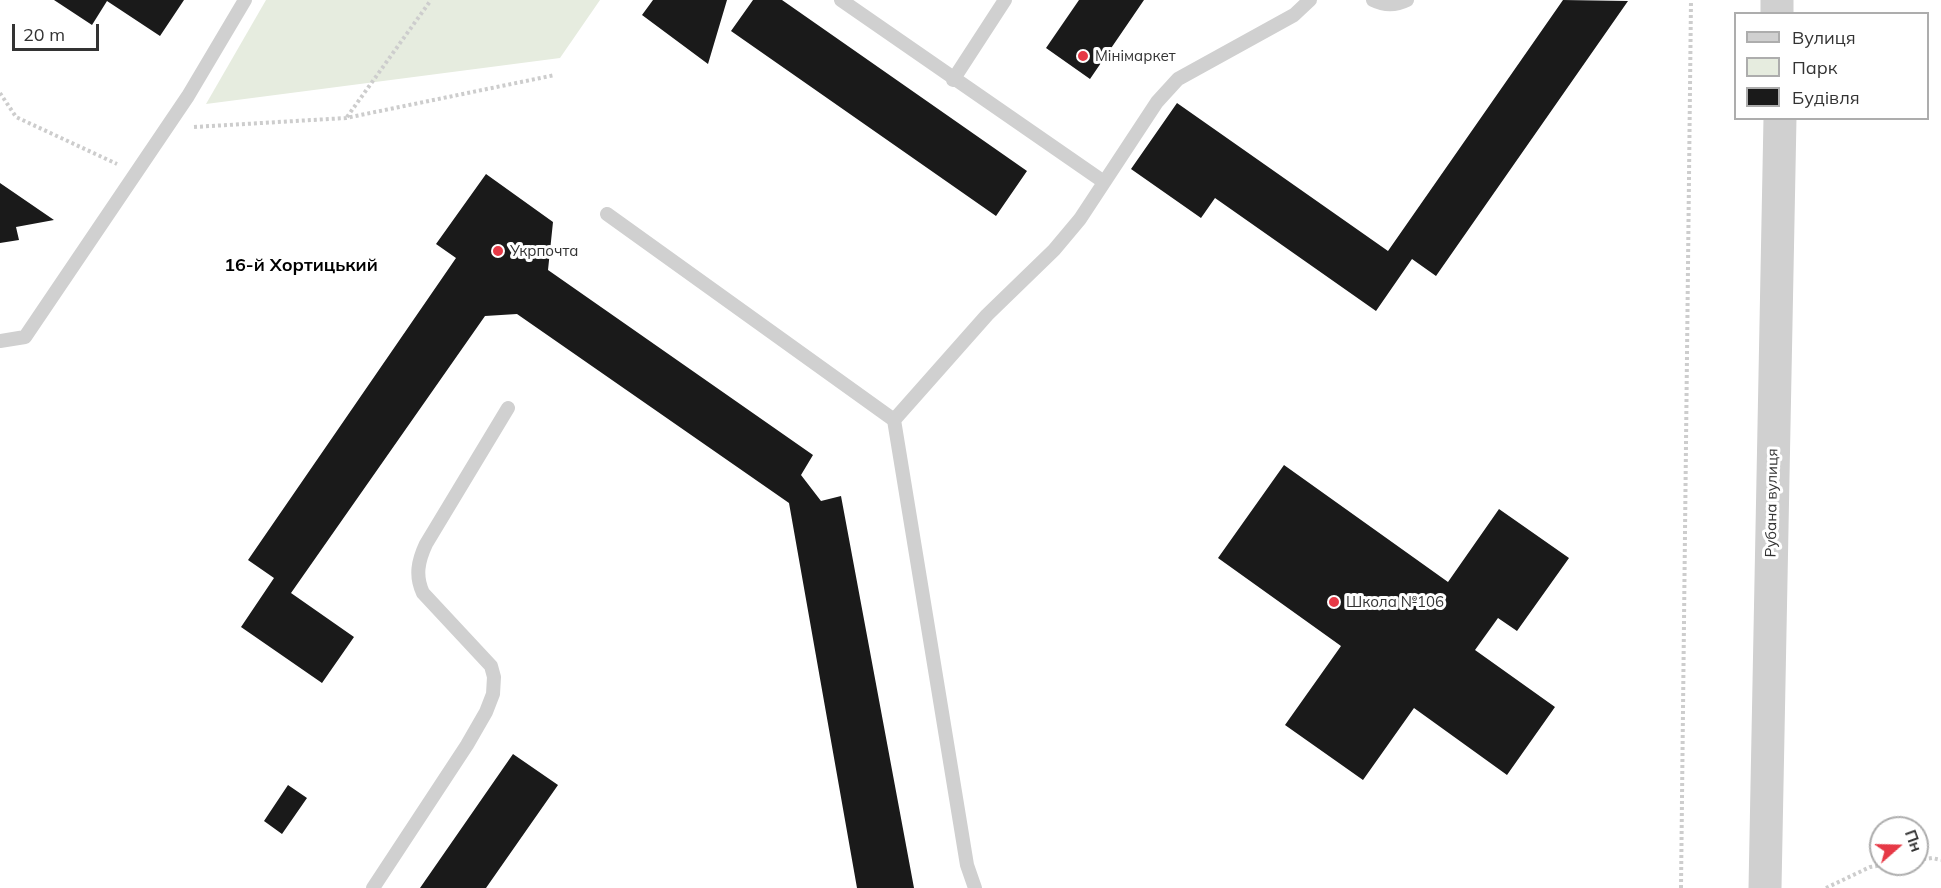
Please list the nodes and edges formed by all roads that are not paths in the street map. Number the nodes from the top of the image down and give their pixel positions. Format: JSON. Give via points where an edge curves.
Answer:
{"nodes":[{"id":1,"x":245,"y":0,"type":"edge"},
{"id":2,"x":841,"y":0,"type":"edge"},
{"id":3,"x":1005,"y":0,"type":"edge"},
{"id":4,"x":1310,"y":0,"type":"edge"},
{"id":5,"x":1373,"y":0,"type":"edge"},
{"id":6,"x":1407,"y":0,"type":"edge"},
{"id":7,"x":953,"y":80,"type":"junction"},
{"id":8,"x":1780,"y":120,"type":"edge"},
{"id":9,"x":1104,"y":182,"type":"junction"},
{"id":10,"x":607,"y":214,"type":"dead end"},
{"id":11,"x":0,"y":341,"type":"edge"},
{"id":12,"x":508,"y":408,"type":"dead end"},
{"id":13,"x":894,"y":420,"type":"junction"},
{"id":14,"x":373,"y":888,"type":"edge"},
{"id":15,"x":975,"y":888,"type":"edge"},
{"id":16,"x":1765,"y":888,"type":"edge"}],
"edges":[{"from":1,"to":11,"type":"lane","via":[[167,128],[25,337]]},
{"from":2,"to":7,"type":"lane"},
{"from":3,"to":7,"type":"lane"},
{"from":4,"to":9,"type":"lane","via":[[1294,15],[1178,79],[1157,102]]},
{"from":5,"to":6,"type":"lane","via":[[1397,5]]},
{"from":7,"to":9,"type":"lane"},
{"from":8,"to":16,"type":"street","name":"Рубана вулиця"},
{"from":9,"to":13,"type":"lane","via":[[1054,250],[987,315]]},
{"from":10,"to":13,"type":"lane"},
{"from":12,"to":14,"type":"lane","via":[[426,544],[418,567],[423,593],[491,666],[493,694],[467,745]]},
{"from":13,"to":15,"type":"lane"}]}
